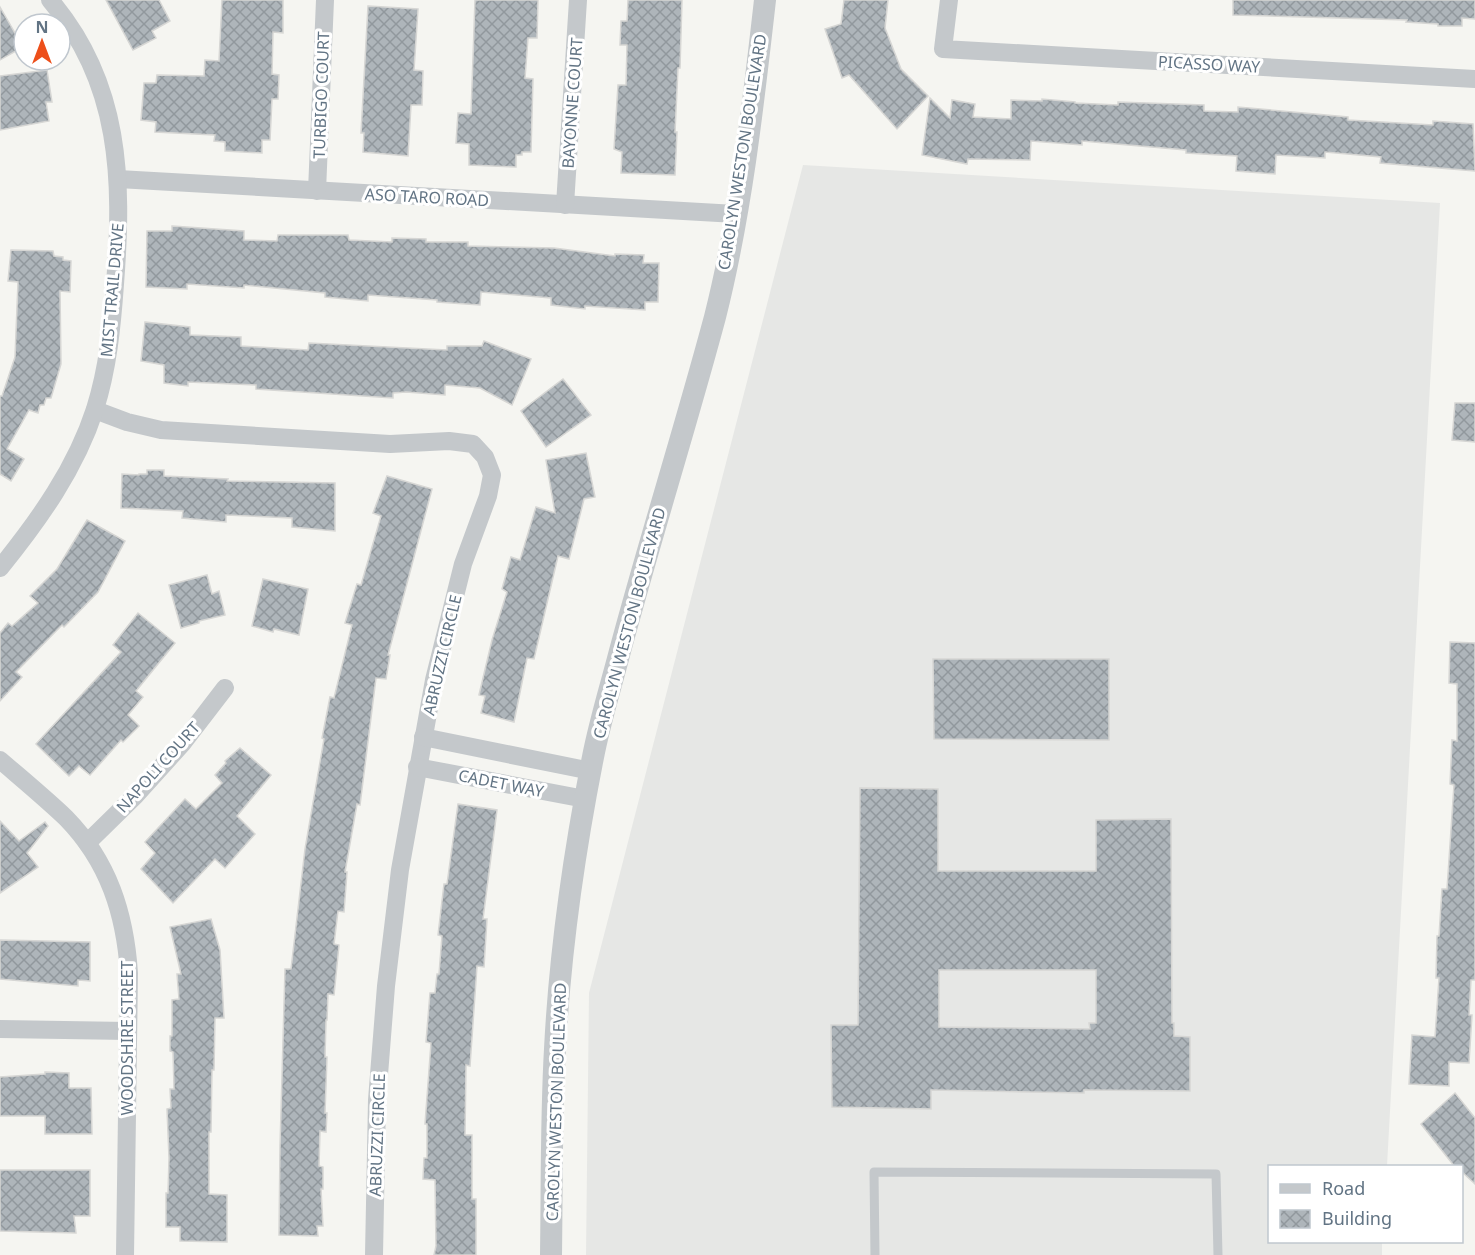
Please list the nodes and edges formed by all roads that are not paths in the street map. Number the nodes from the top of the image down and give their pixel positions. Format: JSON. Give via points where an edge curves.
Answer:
{"nodes":[{"id":1,"x":50,"y":0,"type":"edge"},
{"id":2,"x":325,"y":0,"type":"edge"},
{"id":3,"x":578,"y":0,"type":"edge"},
{"id":4,"x":765,"y":0,"type":"edge"},
{"id":5,"x":949,"y":0,"type":"edge"},
{"id":6,"x":1475,"y":79,"type":"edge"},
{"id":7,"x":118,"y":179,"type":"junction"},
{"id":8,"x":317,"y":191,"type":"junction"},
{"id":9,"x":565,"y":205,"type":"junction"},
{"id":10,"x":736,"y":214,"type":"junction"},
{"id":11,"x":95,"y":410,"type":"junction"},
{"id":12,"x":0,"y":568,"type":"edge"},
{"id":13,"x":225,"y":688,"type":"dead end"},
{"id":14,"x":423,"y":737,"type":"junction"},
{"id":15,"x":0,"y":760,"type":"edge"},
{"id":16,"x":417,"y":767,"type":"junction"},
{"id":17,"x":591,"y":771,"type":"junction"},
{"id":18,"x":585,"y":799,"type":"junction"},
{"id":19,"x":87,"y":843,"type":"junction"},
{"id":20,"x":0,"y":1029,"type":"edge"},
{"id":21,"x":128,"y":1031,"type":"junction"},
{"id":22,"x":125,"y":1255,"type":"edge"},
{"id":23,"x":374,"y":1255,"type":"edge"},
{"id":24,"x":551,"y":1255,"type":"edge"},
{"id":25,"x":875,"y":1255,"type":"edge"},
{"id":26,"x":1218,"y":1255,"type":"edge"}],
"edges":[{"from":1,"to":7,"type":"street","name":"MIST TRAIL DRIVE","via":[[84,46],[98,78],[109,116]]},
{"from":2,"to":8,"type":"street","name":"TURBIGO COURT"},
{"from":3,"to":9,"type":"street","name":"BAYONNE COURT"},
{"from":4,"to":10,"type":"street","name":"CAROLYN WESTON BOULEVARD"},
{"from":5,"to":6,"type":"street","name":"PICASSO WAY","via":[[943,49]]},
{"from":7,"to":8,"type":"street","name":"ASO TARO ROAD"},
{"from":7,"to":11,"type":"street","name":"MIST TRAIL DRIVE","via":[[120,226],[112,333]]},
{"from":8,"to":9,"type":"street","name":"ASO TARO ROAD"},
{"from":9,"to":10,"type":"street","name":"ASO TARO ROAD"},
{"from":10,"to":17,"type":"street","name":"CAROLYN WESTON BOULEVARD","via":[[716,313],[637,586]]},
{"from":11,"to":12,"type":"street","name":"MIST TRAIL DRIVE","via":[[53,497]]},
{"from":11,"to":14,"type":"street","name":"ABRUZZI CIRCLE","via":[[161,430],[390,444],[473,444],[485,457],[492,475],[463,564]]},
{"from":13,"to":19,"type":"street","name":"NAPOLI COURT","via":[[182,744]]},
{"from":14,"to":16,"type":"street","name":"ABRUZZI CIRCLE"},
{"from":14,"to":17,"type":"street","name":"CADET WAY"},
{"from":15,"to":19,"type":"street","name":"WOODSHIRE STREET"},
{"from":16,"to":18,"type":"street","name":"CADET WAY"},
{"from":16,"to":23,"type":"street","name":"ABRUZZI CIRCLE","via":[[386,986],[377,1100]]},
{"from":17,"to":18,"type":"street","name":"CAROLYN WESTON BOULEVARD"},
{"from":18,"to":24,"type":"street","name":"CAROLYN WESTON BOULEVARD","via":[[573,864],[555,1049]]},
{"from":19,"to":21,"type":"street","name":"WOODSHIRE STREET","via":[[105,872],[126,940]]},
{"from":20,"to":21,"type":"street"},
{"from":21,"to":22,"type":"street","name":"WOODSHIRE STREET"},
{"from":25,"to":26,"type":"lane","via":[[874,1172],[1216,1174]]}]}
